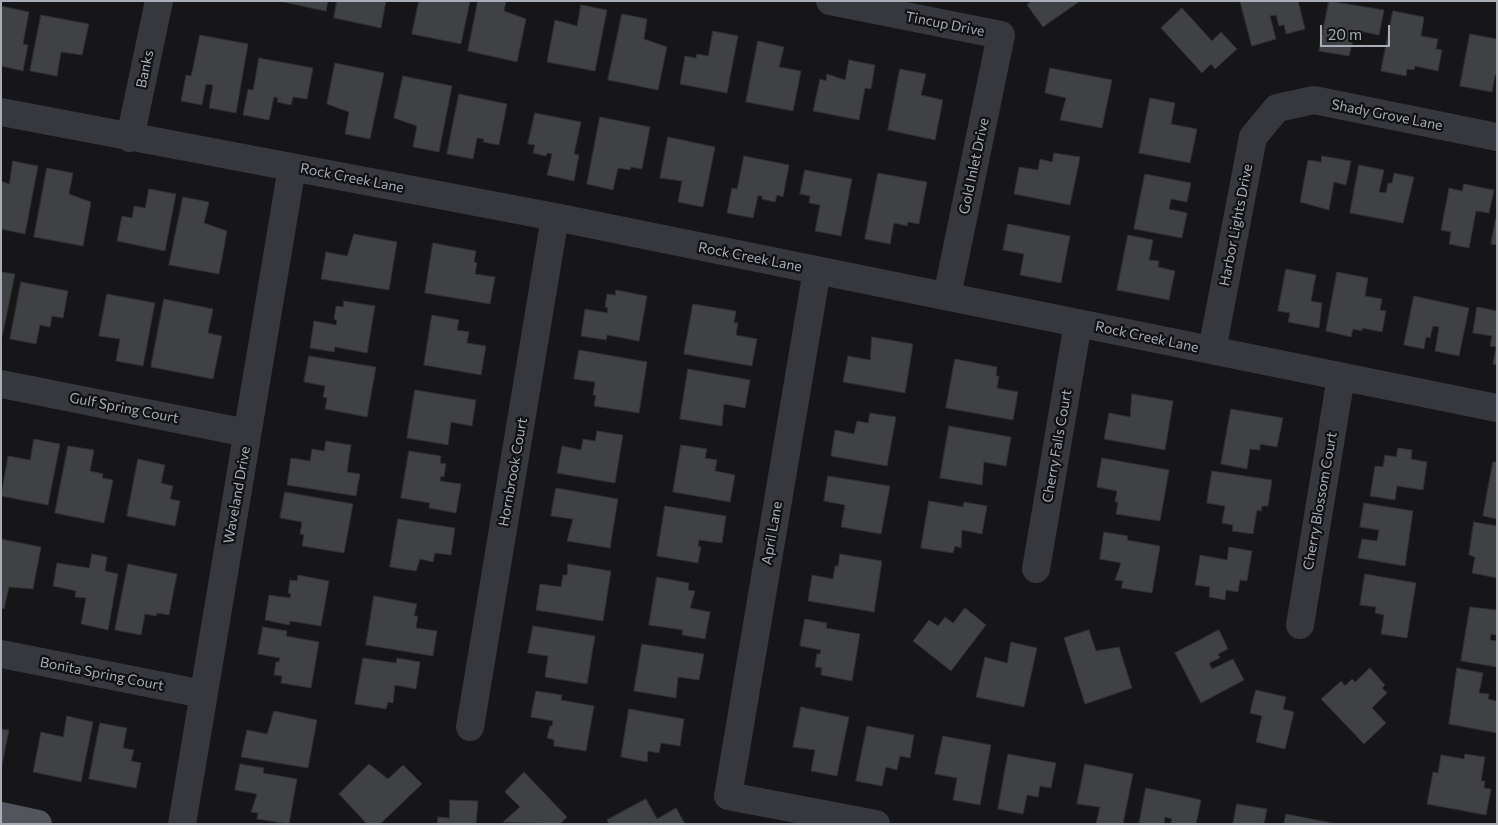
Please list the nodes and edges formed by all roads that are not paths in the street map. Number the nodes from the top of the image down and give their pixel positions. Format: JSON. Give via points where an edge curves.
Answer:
{"nodes":[{"id":1,"x":159,"y":1,"type":"edge"},
{"id":2,"x":830,"y":1,"type":"edge"},
{"id":3,"x":1000,"y":35,"type":"joint"},
{"id":4,"x":1277,"y":108,"type":"joint"},
{"id":5,"x":1,"y":112,"type":"edge"},
{"id":6,"x":1497,"y":137,"type":"edge"},
{"id":7,"x":130,"y":138,"type":"junction"},
{"id":8,"x":292,"y":166,"type":"junction"},
{"id":9,"x":556,"y":217,"type":"junction"},
{"id":10,"x":817,"y":270,"type":"junction"},
{"id":11,"x":947,"y":296,"type":"junction"},
{"id":12,"x":1078,"y":323,"type":"junction"},
{"id":13,"x":1212,"y":350,"type":"junction"},
{"id":14,"x":1341,"y":377,"type":"junction"},
{"id":15,"x":1,"y":384,"type":"edge"},
{"id":16,"x":1497,"y":408,"type":"edge"},
{"id":17,"x":247,"y":433,"type":"junction"},
{"id":18,"x":1036,"y":569,"type":"dead end"},
{"id":19,"x":1300,"y":625,"type":"dead end"},
{"id":20,"x":1,"y":654,"type":"edge"},
{"id":21,"x":203,"y":694,"type":"junction"},
{"id":22,"x":470,"y":727,"type":"dead end"},
{"id":23,"x":1,"y":816,"type":"edge"},
{"id":24,"x":38,"y":824,"type":"edge"},
{"id":25,"x":182,"y":824,"type":"edge"},
{"id":26,"x":876,"y":824,"type":"edge"}],
"edges":[{"from":1,"to":7,"type":"street","name":"Banks"},
{"from":2,"to":3,"type":"street","name":"Tincup Drive"},
{"from":3,"to":11,"type":"street","name":"Gold Inlet Drive"},
{"from":4,"to":6,"type":"street","name":"Shady Grove Lane","via":[[1314,100]]},
{"from":4,"to":13,"type":"street","name":"Harbor Lights Drive","via":[[1253,137]]},
{"from":5,"to":7,"type":"street","name":"Rock Creek Lane"},
{"from":7,"to":8,"type":"street","name":"Rock Creek Lane"},
{"from":8,"to":9,"type":"street","name":"Rock Creek Lane"},
{"from":8,"to":17,"type":"street","name":"Waveland Drive"},
{"from":9,"to":10,"type":"street","name":"Rock Creek Lane"},
{"from":9,"to":22,"type":"street","name":"Hornbrook Court"},
{"from":10,"to":11,"type":"street","name":"Rock Creek Lane"},
{"from":10,"to":26,"type":"street","name":"April Lane","via":[[728,796]]},
{"from":11,"to":12,"type":"street","name":"Rock Creek Lane"},
{"from":12,"to":13,"type":"street","name":"Rock Creek Lane"},
{"from":12,"to":18,"type":"street","name":"Cherry Falls Court"},
{"from":13,"to":14,"type":"street","name":"Rock Creek Lane"},
{"from":14,"to":16,"type":"street","name":"Rock Creek Lane"},
{"from":14,"to":19,"type":"street","name":"Cherry Blossom Court"},
{"from":15,"to":17,"type":"street","name":"Gulf Spring Court"},
{"from":17,"to":21,"type":"street","name":"Waveland Drive"},
{"from":20,"to":21,"type":"street","name":"Bonita Spring Court"},
{"from":21,"to":25,"type":"street","name":"Waveland Drive"},
{"from":23,"to":24,"type":"main road"}]}
